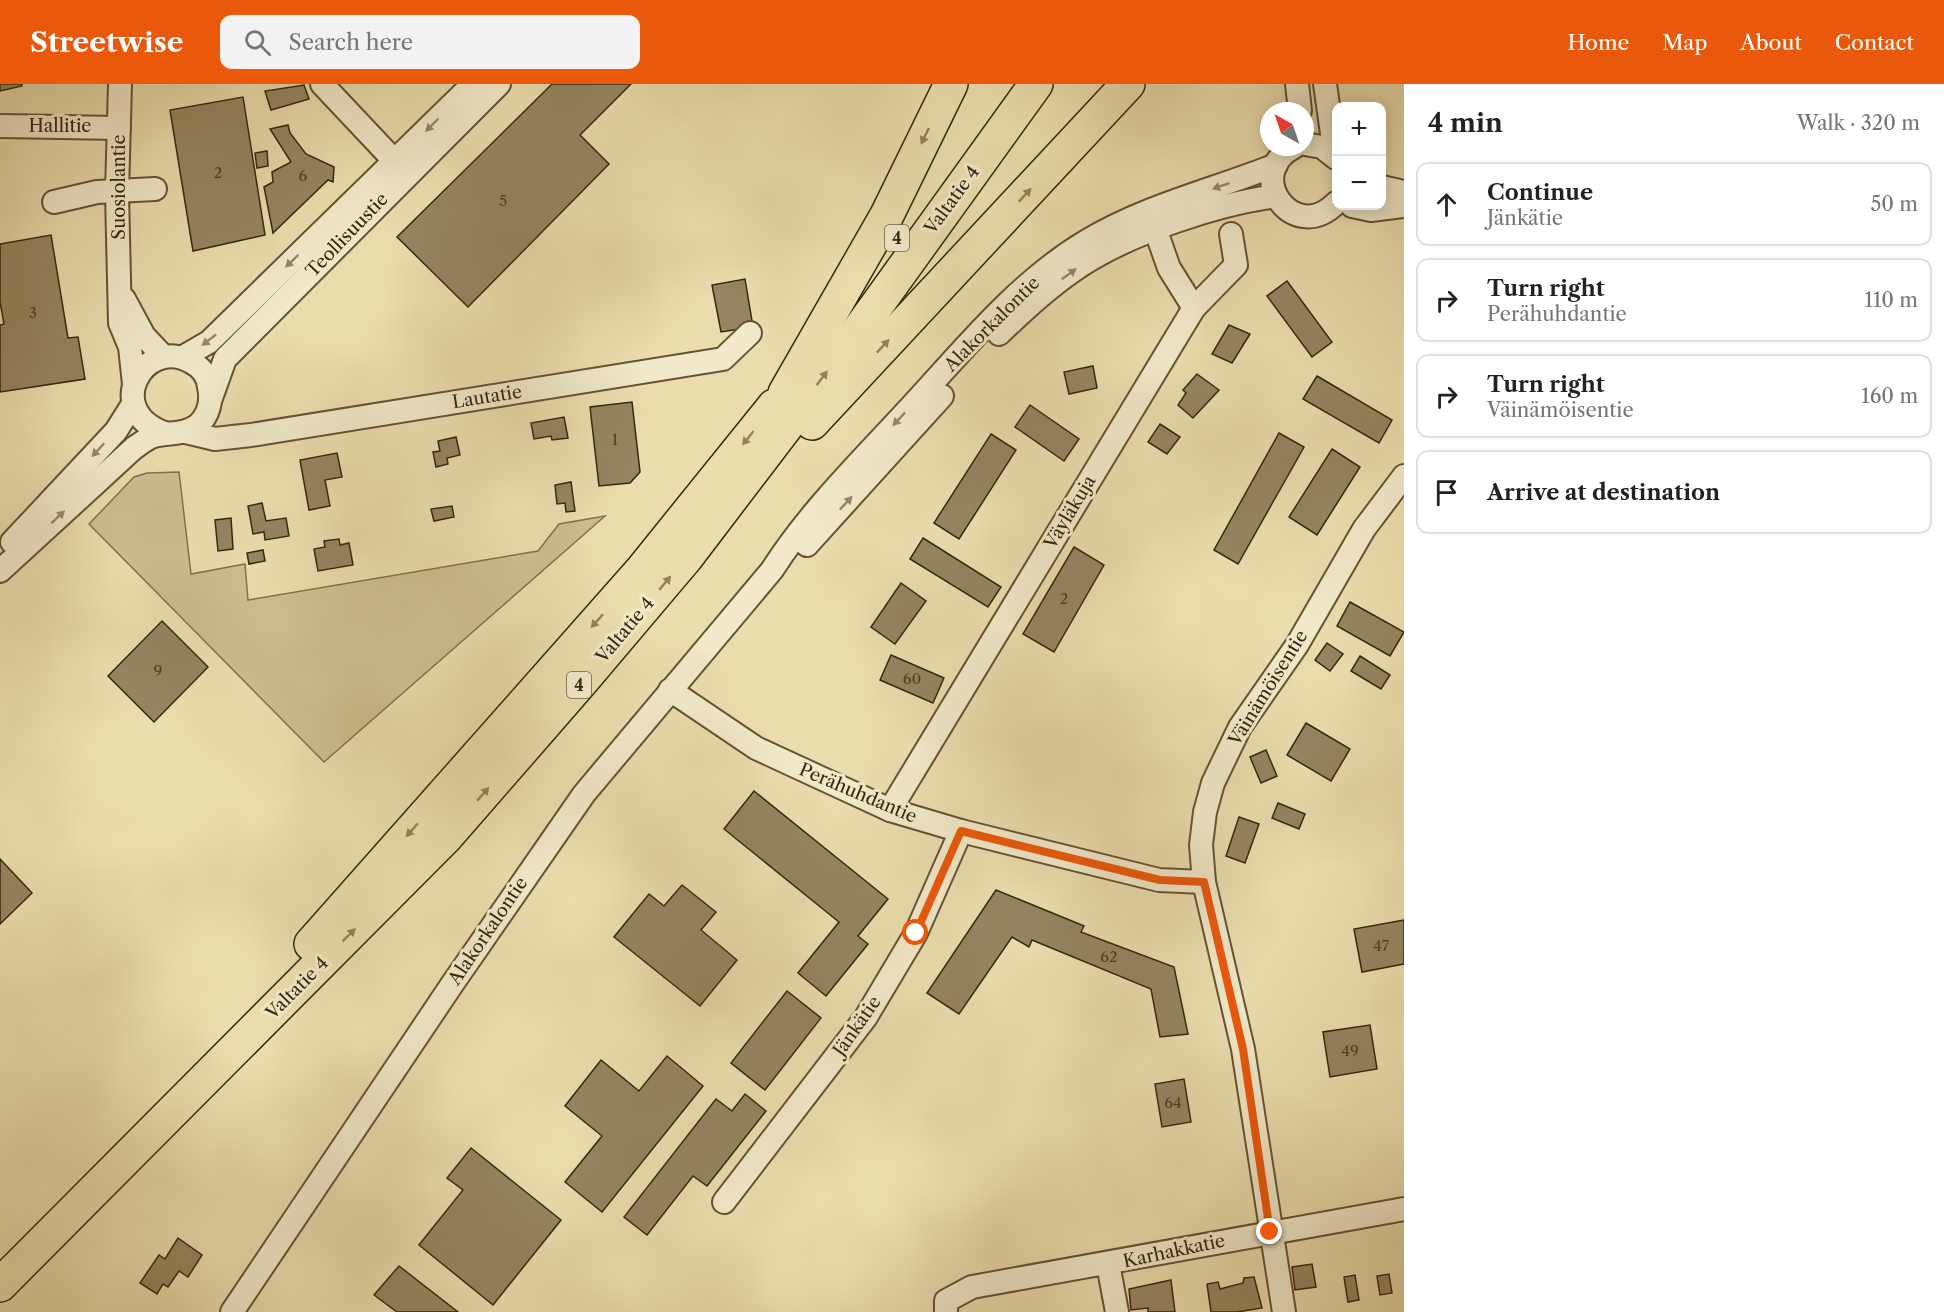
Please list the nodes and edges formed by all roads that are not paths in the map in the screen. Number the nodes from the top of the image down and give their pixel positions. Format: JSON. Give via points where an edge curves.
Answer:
{"nodes":[{"id":1,"x":120,"y":84,"type":"edge"},
{"id":2,"x":322,"y":84,"type":"edge"},
{"id":3,"x":473,"y":84,"type":"edge"},
{"id":4,"x":499,"y":84,"type":"edge"},
{"id":5,"x":951,"y":84,"type":"edge"},
{"id":6,"x":1009,"y":84,"type":"edge"},
{"id":7,"x":1036,"y":84,"type":"edge"},
{"id":8,"x":1128,"y":84,"type":"edge"},
{"id":9,"x":1297,"y":84,"type":"edge"},
{"id":10,"x":1325,"y":84,"type":"edge"},
{"id":11,"x":1299,"y":102,"type":"edge"},
{"id":12,"x":0,"y":126,"type":"edge"},
{"id":13,"x":119,"y":128,"type":"junction"},
{"id":14,"x":1332,"y":130,"type":"edge"},
{"id":15,"x":1314,"y":146,"type":"edge"},
{"id":16,"x":1332,"y":153,"type":"edge"},
{"id":17,"x":1282,"y":156,"type":"edge"},
{"id":18,"x":1276,"y":165,"type":"junction"},
{"id":19,"x":401,"y":168,"type":"junction"},
{"id":20,"x":154,"y":189,"type":"dead end"},
{"id":21,"x":1386,"y":189,"type":"edge"},
{"id":22,"x":1404,"y":192,"type":"edge"},
{"id":23,"x":117,"y":193,"type":"junction"},
{"id":24,"x":1276,"y":196,"type":"junction"},
{"id":25,"x":54,"y":202,"type":"dead end"},
{"id":26,"x":1332,"y":206,"type":"edge"},
{"id":27,"x":1404,"y":206,"type":"edge"},
{"id":28,"x":1386,"y":208,"type":"edge"},
{"id":29,"x":1152,"y":220,"type":"junction"},
{"id":30,"x":1231,"y":234,"type":"dead end"},
{"id":31,"x":120,"y":290,"type":"junction"},
{"id":32,"x":1194,"y":308,"type":"junction"},
{"id":33,"x":750,"y":333,"type":"dead end"},
{"id":34,"x":173,"y":357,"type":"junction"},
{"id":35,"x":785,"y":393,"type":"junction"},
{"id":36,"x":134,"y":394,"type":"junction"},
{"id":37,"x":209,"y":405,"type":"junction"},
{"id":38,"x":176,"y":433,"type":"junction"},
{"id":39,"x":251,"y":435,"type":"junction"},
{"id":40,"x":1404,"y":476,"type":"edge"},
{"id":41,"x":0,"y":554,"type":"edge"},
{"id":42,"x":686,"y":558,"type":"junction"},
{"id":43,"x":0,"y":571,"type":"edge"},
{"id":44,"x":670,"y":690,"type":"junction"},
{"id":45,"x":890,"y":810,"type":"junction"},
{"id":46,"x":961,"y":831,"type":"junction"},
{"id":47,"x":1204,"y":882,"type":"junction"},
{"id":48,"x":724,"y":1202,"type":"dead end"},
{"id":49,"x":1404,"y":1209,"type":"edge"},
{"id":50,"x":56,"y":1230,"type":"junction"},
{"id":51,"x":1270,"y":1232,"type":"junction"},
{"id":52,"x":1108,"y":1264,"type":"junction"},
{"id":53,"x":0,"y":1285,"type":"edge"},
{"id":54,"x":946,"y":1306,"type":"edge"},
{"id":55,"x":232,"y":1312,"type":"edge"},
{"id":56,"x":1117,"y":1312,"type":"edge"},
{"id":57,"x":1284,"y":1312,"type":"edge"}],
"edges":[{"from":1,"to":13,"type":"street","name":"Suosiolantie"},
{"from":2,"to":19,"type":"street"},
{"from":3,"to":19,"type":"street","name":"Teollisuustie","one_way":true},
{"from":4,"to":19,"type":"street","name":"Teollisuustie"},
{"from":5,"to":35,"type":"highway","one_way":true,"via":[[887,214]]},
{"from":6,"to":35,"type":"highway","name":"Valtatie 4","number":"4"},
{"from":42,"to":7,"type":"highway","name":"Valtatie 4","number":"4","one_way":true,"via":[[846,348]]},
{"from":42,"to":8,"type":"highway","one_way":true},
{"from":9,"to":11,"type":"street"},
{"from":10,"to":14,"type":"street"},
{"from":12,"to":13,"type":"street","name":"Hallitie"},
{"from":13,"to":23,"type":"street","name":"Suosiolantie"},
{"from":15,"to":16,"type":"street"},
{"from":17,"to":18,"type":"street"},
{"from":18,"to":24,"type":"street","via":[[1272,180]]},
{"from":18,"to":29,"type":"street","name":"Alakorkalontie","one_way":true},
{"from":19,"to":34,"type":"street","name":"Teollisuustie","one_way":true,"via":[[209,342]]},
{"from":19,"to":37,"type":"street","name":"Teollisuustie","via":[[225,359]]},
{"from":20,"to":23,"type":"street"},
{"from":21,"to":22,"type":"street"},
{"from":23,"to":25,"type":"street","via":[[97,192]]},
{"from":23,"to":31,"type":"street","name":"Suosiolantie"},
{"from":24,"to":26,"type":"street","via":[[1286,208],[1309,216]]},
{"from":24,"to":29,"type":"street","name":"Alakorkalontie"},
{"from":27,"to":28,"type":"street"},
{"from":29,"to":32,"type":"street","via":[[1169,268]]},
{"from":29,"to":44,"type":"street","name":"Alakorkalontie","via":[[1036,299],[988,344],[800,552],[772,570]]},
{"from":30,"to":32,"type":"street","name":"Väyläkuja","via":[[1236,265]]},
{"from":31,"to":34,"type":"street","name":"Suosiolantie","via":[[144,336]]},
{"from":31,"to":36,"type":"street","name":"Suosiolantie","via":[[120,323],[130,347]]},
{"from":32,"to":45,"type":"street","name":"Väyläkuja"},
{"from":33,"to":39,"type":"street","name":"Lautatie","via":[[723,359]]},
{"from":34,"to":36,"type":"street","via":[[145,366]]},
{"from":34,"to":37,"type":"street","via":[[198,366],[208,380]]},
{"from":35,"to":50,"type":"highway","name":"Valtatie 4","number":"4","one_way":true,"via":[[641,571]]},
{"from":36,"to":38,"type":"street","via":[[140,418],[152,429]]},
{"from":36,"to":41,"type":"street","one_way":true,"via":[[116,431]]},
{"from":37,"to":38,"type":"street","via":[[198,424]]},
{"from":37,"to":39,"type":"street","via":[[223,424]]},
{"from":38,"to":39,"type":"street","name":"Lautatie","via":[[215,439]]},
{"from":43,"to":38,"type":"street","one_way":true,"via":[[125,455],[152,437]]},
{"from":40,"to":47,"type":"street","name":"Väinämöisentie","via":[[1364,529],[1297,645],[1240,727],[1205,812],[1201,845]]},
{"from":50,"to":42,"type":"highway","name":"Valtatie 4","number":"4","one_way":true,"via":[[447,836]]},
{"from":44,"to":45,"type":"street","name":"Perähuhdantie","via":[[756,748]]},
{"from":44,"to":55,"type":"street","name":"Alakorkalontie","via":[[584,794],[545,849]]},
{"from":45,"to":46,"type":"street","name":"Perähuhdantie"},
{"from":46,"to":47,"type":"street","name":"Perähuhdantie","via":[[1160,880]]},
{"from":46,"to":48,"type":"street","name":"Jänkätie","via":[[916,933],[866,1017]]},
{"from":47,"to":51,"type":"street","name":"Väinämöisentie","via":[[1243,1049]]},
{"from":49,"to":51,"type":"street","name":"Karhakkatie"},
{"from":50,"to":53,"type":"highway","name":"Valtatie 4","number":"4"},
{"from":51,"to":52,"type":"street","name":"Karhakkatie"},
{"from":51,"to":57,"type":"street","name":"Väinämöisentie"},
{"from":52,"to":54,"type":"street","name":"Karhakkatie","via":[[972,1287]]},
{"from":52,"to":56,"type":"street"}]}
